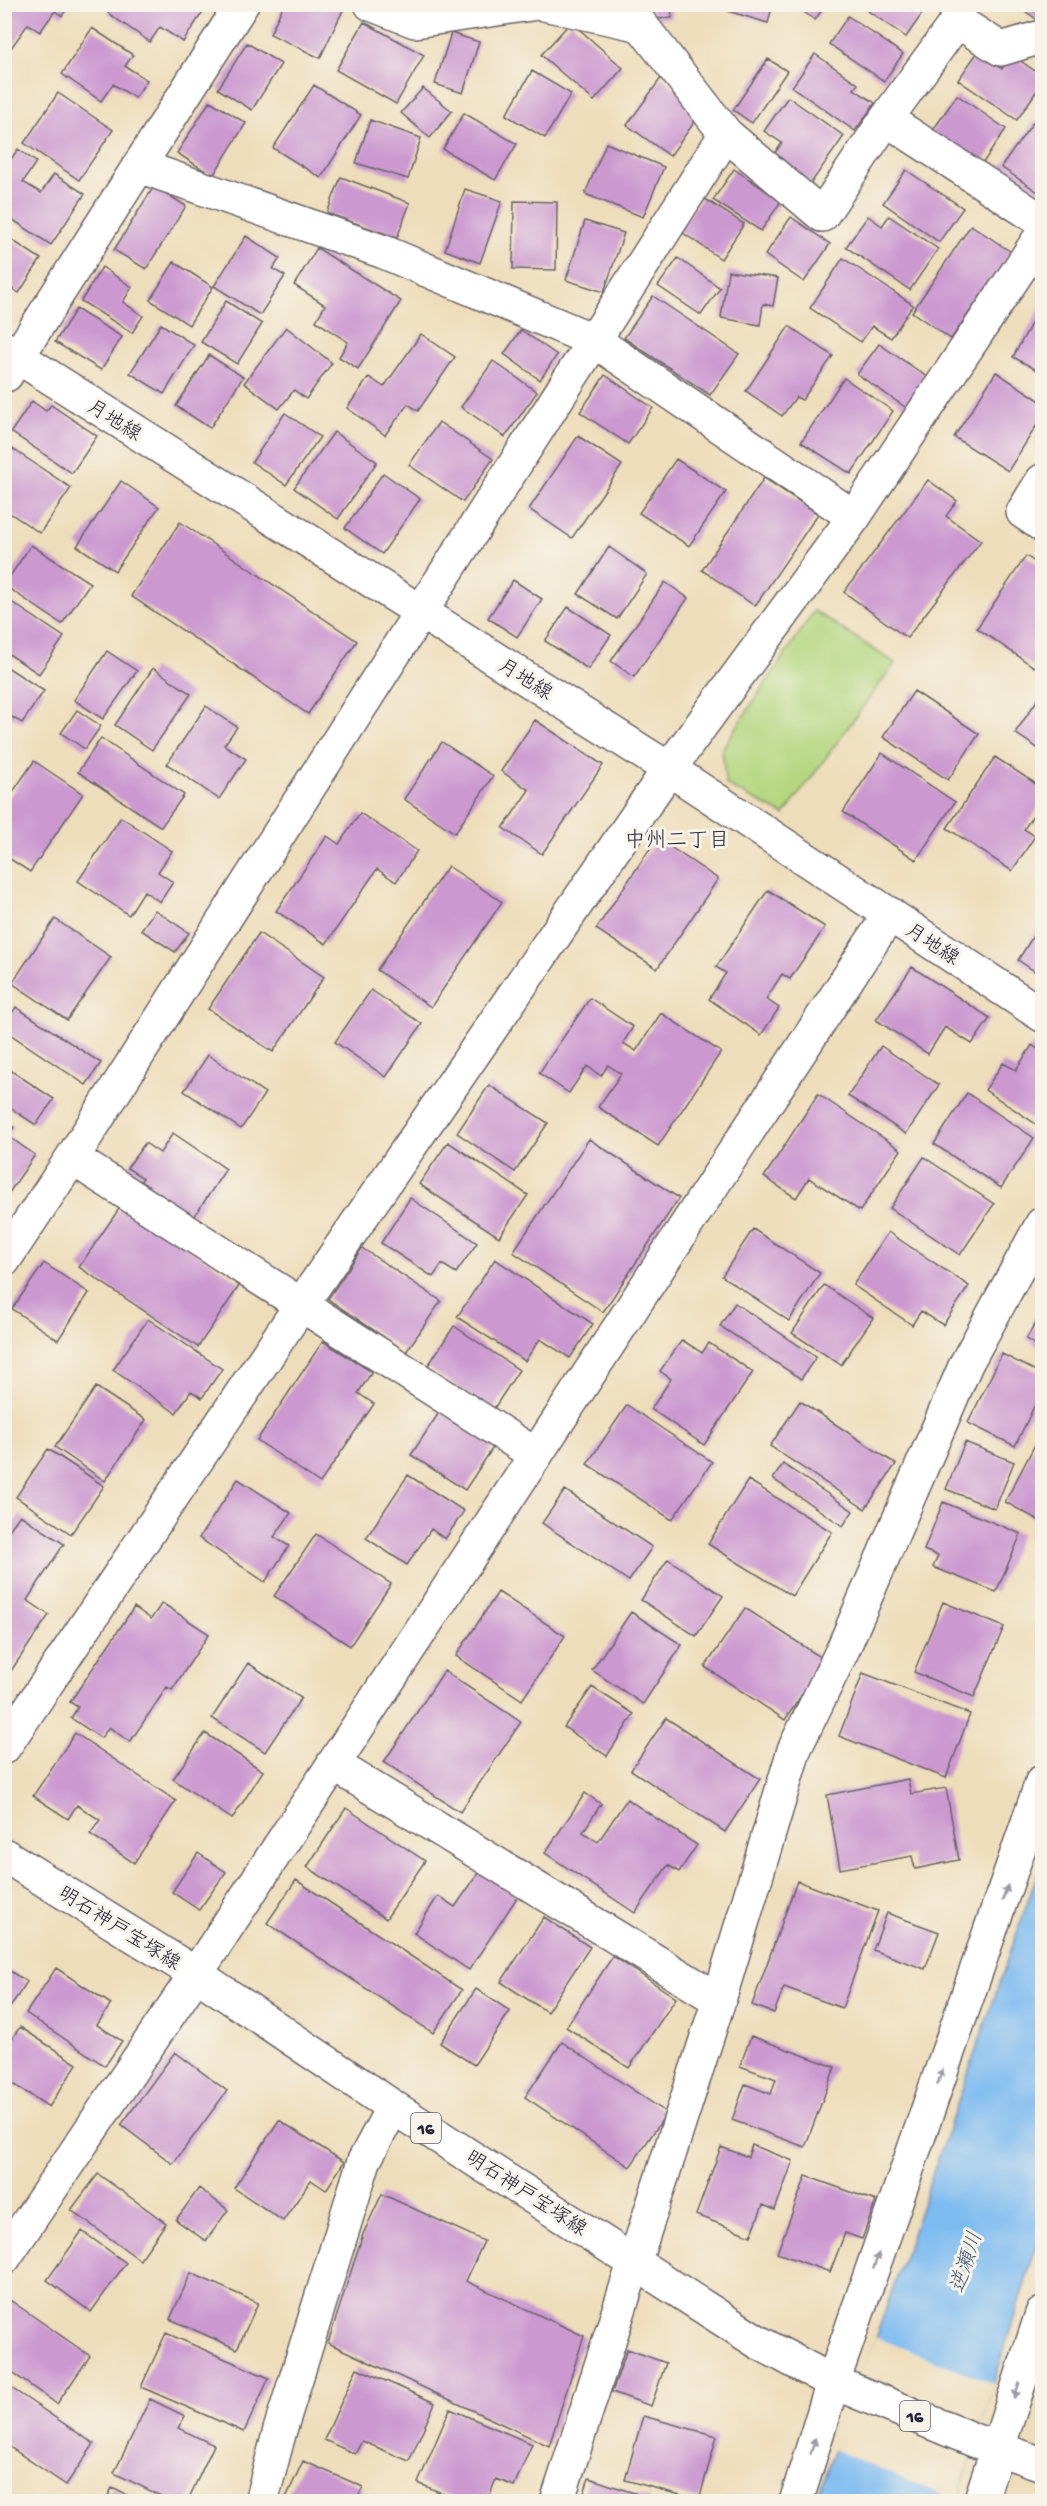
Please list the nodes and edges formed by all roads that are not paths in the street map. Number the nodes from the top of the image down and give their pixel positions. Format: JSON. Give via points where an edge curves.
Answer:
{"nodes":[{"id":1,"x":242,"y":4,"type":"edge"},
{"id":2,"x":371,"y":4,"type":"edge"},
{"id":3,"x":531,"y":4,"type":"edge"},
{"id":4,"x":544,"y":4,"type":"edge"},
{"id":5,"x":1038,"y":38,"type":"dead end"},
{"id":6,"x":886,"y":119,"type":"junction"},
{"id":7,"x":726,"y":134,"type":"junction"},
{"id":8,"x":139,"y":166,"type":"junction"},
{"id":9,"x":1042,"y":221,"type":"edge"},
{"id":10,"x":1042,"y":236,"type":"edge"},
{"id":11,"x":595,"y":341,"type":"junction"},
{"id":12,"x":9,"y":361,"type":"edge"},
{"id":13,"x":1042,"y":481,"type":"edge"},
{"id":14,"x":854,"y":517,"type":"junction"},
{"id":15,"x":1042,"y":525,"type":"edge"},
{"id":16,"x":422,"y":611,"type":"junction"},
{"id":17,"x":669,"y":769,"type":"junction"},
{"id":18,"x":890,"y":914,"type":"junction"},
{"id":19,"x":1042,"y":1015,"type":"edge"},
{"id":20,"x":72,"y":1158,"type":"junction"},
{"id":21,"x":1042,"y":1224,"type":"edge"},
{"id":22,"x":4,"y":1260,"type":"edge"},
{"id":23,"x":301,"y":1305,"type":"junction"},
{"id":24,"x":536,"y":1455,"type":"junction"},
{"id":25,"x":4,"y":1747,"type":"edge"},
{"id":26,"x":333,"y":1764,"type":"junction"},
{"id":27,"x":1042,"y":1782,"type":"edge"},
{"id":28,"x":4,"y":1855,"type":"edge"},
{"id":29,"x":196,"y":1974,"type":"junction"},
{"id":30,"x":719,"y":2000,"type":"junction"},
{"id":31,"x":393,"y":2107,"type":"junction"},
{"id":32,"x":4,"y":2258,"type":"edge"},
{"id":33,"x":636,"y":2262,"type":"junction"},
{"id":34,"x":1042,"y":2314,"type":"edge"},
{"id":35,"x":844,"y":2387,"type":"junction"},
{"id":36,"x":987,"y":2446,"type":"junction"},
{"id":37,"x":1042,"y":2464,"type":"edge"},
{"id":38,"x":261,"y":2502,"type":"edge"},
{"id":39,"x":557,"y":2502,"type":"edge"},
{"id":40,"x":796,"y":2502,"type":"edge"},
{"id":41,"x":980,"y":2502,"type":"edge"}],
"edges":[{"from":1,"to":8,"type":"street"},
{"from":2,"to":3,"type":"street","via":[[415,21]]},
{"from":4,"to":7,"type":"street","via":[[641,25]]},
{"from":5,"to":6,"type":"street","via":[[1001,49],[957,21]]},
{"from":6,"to":7,"type":"street","via":[[822,215]]},
{"from":6,"to":9,"type":"street"},
{"from":7,"to":11,"type":"street"},
{"from":8,"to":11,"type":"street","via":[[384,252]]},
{"from":8,"to":12,"type":"street"},
{"from":10,"to":14,"type":"street"},
{"from":11,"to":14,"type":"street"},
{"from":11,"to":16,"type":"street"},
{"from":12,"to":16,"type":"street","name":"月地線"},
{"from":13,"to":15,"type":"street","via":[[1023,512]]},
{"from":14,"to":17,"type":"street"},
{"from":16,"to":17,"type":"street","name":"月地線"},
{"from":16,"to":20,"type":"street"},
{"from":17,"to":18,"type":"street","name":"月地線"},
{"from":17,"to":23,"type":"street"},
{"from":18,"to":19,"type":"street","name":"月地線"},
{"from":18,"to":24,"type":"street"},
{"from":20,"to":22,"type":"street"},
{"from":20,"to":23,"type":"street"},
{"from":21,"to":30,"type":"street","via":[[966,1364],[844,1647],[794,1750]]},
{"from":23,"to":24,"type":"street"},
{"from":23,"to":25,"type":"street"},
{"from":24,"to":26,"type":"street"},
{"from":26,"to":29,"type":"street"},
{"from":26,"to":30,"type":"street"},
{"from":35,"to":27,"type":"street","one_way":true},
{"from":28,"to":29,"type":"street","name":"明石神戸宝塚線","number":"16"},
{"from":29,"to":31,"type":"street","name":"明石神戸宝塚線","number":"16"},
{"from":29,"to":32,"type":"street"},
{"from":30,"to":33,"type":"street"},
{"from":31,"to":33,"type":"street","name":"明石神戸宝塚線","number":"16"},
{"from":31,"to":38,"type":"street","via":[[364,2161]]},
{"from":33,"to":35,"type":"street","name":"明石神戸宝塚線","number":"16","via":[[758,2342]]},
{"from":33,"to":39,"type":"street"},
{"from":34,"to":36,"type":"street","one_way":true},
{"from":35,"to":36,"type":"street","name":"明石神戸宝塚線","number":"16"},
{"from":40,"to":35,"type":"street","one_way":true},
{"from":36,"to":37,"type":"street","name":"明石神戸宝塚線","number":"16"},
{"from":36,"to":41,"type":"street"}]}
